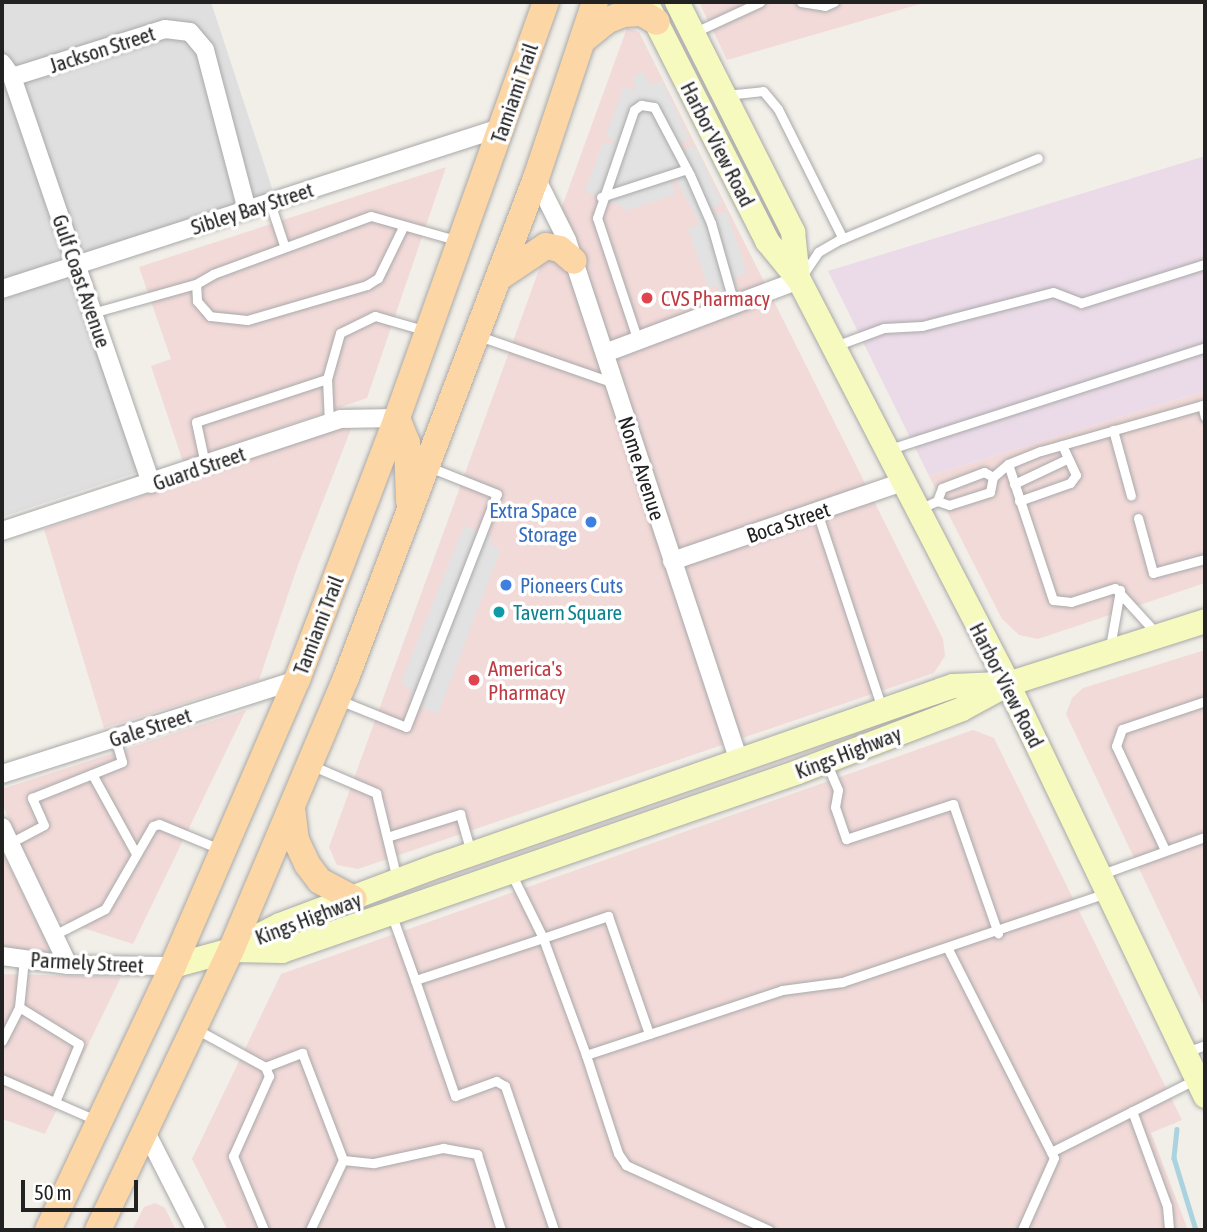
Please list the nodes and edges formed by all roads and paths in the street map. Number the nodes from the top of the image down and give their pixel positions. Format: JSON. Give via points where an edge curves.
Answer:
{"nodes":[{"id":1,"x":546,"y":2,"type":"edge"},
{"id":2,"x":595,"y":2,"type":"edge"},
{"id":3,"x":677,"y":2,"type":"edge"},
{"id":4,"x":760,"y":2,"type":"edge"},
{"id":5,"x":801,"y":2,"type":"edge"},
{"id":6,"x":834,"y":2,"type":"edge"},
{"id":7,"x":651,"y":12,"type":"edge"},
{"id":8,"x":693,"y":33,"type":"junction"},
{"id":9,"x":580,"y":42,"type":"junction"},
{"id":10,"x":7,"y":70,"type":"edge"},
{"id":11,"x":724,"y":95,"type":"junction"},
{"id":12,"x":503,"y":127,"type":"junction"},
{"id":13,"x":1038,"y":158,"type":"dead end"},
{"id":14,"x":687,"y":169,"type":"junction"},
{"id":15,"x":536,"y":178,"type":"junction"},
{"id":16,"x":601,"y":197,"type":"junction"},
{"id":17,"x":270,"y":203,"type":"junction"},
{"id":18,"x":247,"y":210,"type":"junction"},
{"id":19,"x":403,"y":227,"type":"junction"},
{"id":20,"x":843,"y":239,"type":"junction"},
{"id":21,"x":461,"y":241,"type":"junction"},
{"id":22,"x":284,"y":245,"type":"junction"},
{"id":23,"x":574,"y":261,"type":"junction"},
{"id":24,"x":1205,"y":264,"type":"edge"},
{"id":25,"x":76,"y":265,"type":"junction"},
{"id":26,"x":499,"y":278,"type":"junction"},
{"id":27,"x":799,"y":280,"type":"junction"},
{"id":28,"x":197,"y":284,"type":"junction"},
{"id":29,"x":2,"y":289,"type":"edge"},
{"id":30,"x":734,"y":304,"type":"junction"},
{"id":31,"x":92,"y":313,"type":"junction"},
{"id":32,"x":429,"y":331,"type":"junction"},
{"id":33,"x":477,"y":336,"type":"junction"},
{"id":34,"x":638,"y":341,"type":"junction"},
{"id":35,"x":833,"y":346,"type":"junction"},
{"id":36,"x":1205,"y":347,"type":"edge"},
{"id":37,"x":605,"y":353,"type":"junction"},
{"id":38,"x":327,"y":379,"type":"junction"},
{"id":39,"x":614,"y":383,"type":"junction"},
{"id":40,"x":1203,"y":404,"type":"edge"},
{"id":41,"x":1205,"y":416,"type":"edge"},
{"id":42,"x":397,"y":418,"type":"junction"},
{"id":43,"x":329,"y":423,"type":"junction"},
{"id":44,"x":1113,"y":430,"type":"junction"},
{"id":45,"x":1062,"y":444,"type":"junction"},
{"id":46,"x":887,"y":450,"type":"junction"},
{"id":47,"x":1067,"y":459,"type":"junction"},
{"id":48,"x":1008,"y":464,"type":"junction"},
{"id":49,"x":205,"y":466,"type":"junction"},
{"id":50,"x":428,"y":467,"type":"junction"},
{"id":51,"x":993,"y":477,"type":"junction"},
{"id":52,"x":904,"y":482,"type":"junction"},
{"id":53,"x":151,"y":484,"type":"junction"},
{"id":54,"x":1014,"y":484,"type":"junction"},
{"id":55,"x":1131,"y":496,"type":"dead end"},
{"id":56,"x":1019,"y":501,"type":"junction"},
{"id":57,"x":928,"y":505,"type":"junction"},
{"id":58,"x":817,"y":512,"type":"junction"},
{"id":59,"x":409,"y":517,"type":"junction"},
{"id":60,"x":1138,"y":518,"type":"dead end"},
{"id":61,"x":2,"y":531,"type":"edge"},
{"id":62,"x":1205,"y":559,"type":"edge"},
{"id":63,"x":672,"y":561,"type":"junction"},
{"id":64,"x":1120,"y":590,"type":"junction"},
{"id":65,"x":1205,"y":622,"type":"edge"},
{"id":66,"x":1159,"y":636,"type":"junction"},
{"id":67,"x":1109,"y":652,"type":"junction"},
{"id":68,"x":298,"y":680,"type":"junction"},
{"id":69,"x":1008,"y":684,"type":"junction"},
{"id":70,"x":337,"y":699,"type":"junction"},
{"id":71,"x":1205,"y":701,"type":"edge"},
{"id":72,"x":883,"y":711,"type":"junction"},
{"id":73,"x":115,"y":738,"type":"junction"},
{"id":74,"x":825,"y":759,"type":"junction"},
{"id":75,"x":739,"y":761,"type":"junction"},
{"id":76,"x":310,"y":765,"type":"junction"},
{"id":77,"x":2,"y":774,"type":"edge"},
{"id":78,"x":92,"y":774,"type":"junction"},
{"id":79,"x":292,"y":808,"type":"junction"},
{"id":80,"x":2,"y":827,"type":"edge"},
{"id":81,"x":1205,"y":836,"type":"edge"},
{"id":82,"x":387,"y":837,"type":"junction"},
{"id":83,"x":10,"y":844,"type":"junction"},
{"id":84,"x":501,"y":844,"type":"junction"},
{"id":85,"x":1165,"y":850,"type":"junction"},
{"id":86,"x":225,"y":851,"type":"junction"},
{"id":87,"x":135,"y":852,"type":"junction"},
{"id":88,"x":472,"y":854,"type":"junction"},
{"id":89,"x":511,"y":871,"type":"junction"},
{"id":90,"x":398,"y":884,"type":"junction"},
{"id":91,"x":1104,"y":884,"type":"junction"},
{"id":92,"x":354,"y":899,"type":"junction"},
{"id":93,"x":391,"y":913,"type":"junction"},
{"id":94,"x":998,"y":933,"type":"junction"},
{"id":95,"x":54,"y":935,"type":"junction"},
{"id":96,"x":543,"y":938,"type":"junction"},
{"id":97,"x":948,"y":949,"type":"junction"},
{"id":98,"x":231,"y":950,"type":"junction"},
{"id":99,"x":2,"y":956,"type":"edge"},
{"id":100,"x":24,"y":959,"type":"junction"},
{"id":101,"x":68,"y":965,"type":"junction"},
{"id":102,"x":173,"y":966,"type":"junction"},
{"id":103,"x":415,"y":980,"type":"junction"},
{"id":104,"x":19,"y":1007,"type":"junction"},
{"id":105,"x":194,"y":1028,"type":"junction"},
{"id":106,"x":649,"y":1034,"type":"junction"},
{"id":107,"x":2,"y":1041,"type":"edge"},
{"id":108,"x":1195,"y":1049,"type":"edge"},
{"id":109,"x":586,"y":1055,"type":"junction"},
{"id":110,"x":265,"y":1068,"type":"junction"},
{"id":111,"x":2,"y":1079,"type":"edge"},
{"id":112,"x":1201,"y":1087,"type":"edge"},
{"id":113,"x":55,"y":1102,"type":"junction"},
{"id":114,"x":1132,"y":1111,"type":"junction"},
{"id":115,"x":100,"y":1122,"type":"junction"},
{"id":116,"x":146,"y":1132,"type":"junction"},
{"id":117,"x":1051,"y":1152,"type":"junction"},
{"id":118,"x":343,"y":1160,"type":"junction"},
{"id":119,"x":103,"y":1226,"type":"edge"},
{"id":120,"x":48,"y":1230,"type":"edge"},
{"id":121,"x":196,"y":1230,"type":"edge"},
{"id":122,"x":264,"y":1230,"type":"edge"},
{"id":123,"x":310,"y":1230,"type":"edge"},
{"id":124,"x":501,"y":1230,"type":"edge"},
{"id":125,"x":554,"y":1230,"type":"edge"},
{"id":126,"x":769,"y":1230,"type":"edge"},
{"id":127,"x":1023,"y":1230,"type":"edge"},
{"id":128,"x":1169,"y":1230,"type":"edge"}],
"edges":[{"from":1,"to":12,"type":"main road","name":"Tamiami Trail"},
{"from":2,"to":9,"type":"main road"},
{"from":3,"to":8,"type":"main road","name":"Harbor View Road"},
{"from":4,"to":8,"type":"lane"},
{"from":5,"to":6,"type":"lane","via":[[825,6]]},
{"from":7,"to":9,"type":"main road","via":[[608,20]]},
{"from":7,"to":27,"type":"main road","name":"Harbor View Road","via":[[767,242]]},
{"from":8,"to":11,"type":"main road","name":"Harbor View Road"},
{"from":9,"to":15,"type":"main road"},
{"from":10,"to":18,"type":"street","name":"Jackson Street","via":[[165,29],[190,32],[205,50]]},
{"from":10,"to":25,"type":"street","name":"Gulf Coast Avenue"},
{"from":11,"to":20,"type":"lane","via":[[763,91],[778,109]]},
{"from":11,"to":27,"type":"main road","name":"Harbor View Road","via":[[793,232]]},
{"from":12,"to":17,"type":"street","name":"Sibley Bay Street"},
{"from":12,"to":21,"type":"main road","name":"Tamiami Trail"},
{"from":13,"to":20,"type":"lane"},
{"from":14,"to":16,"type":"lane"},
{"from":14,"to":16,"type":"lane","via":[[654,107],[641,105],[634,110]]},
{"from":14,"to":30,"type":"lane","via":[[712,223]]},
{"from":15,"to":23,"type":"street","name":"Nome Avenue"},
{"from":15,"to":26,"type":"main road"},
{"from":16,"to":34,"type":"lane","via":[[597,218]]},
{"from":17,"to":18,"type":"street","name":"Sibley Bay Street"},
{"from":17,"to":22,"type":"lane"},
{"from":18,"to":25,"type":"street","name":"Sibley Bay Street"},
{"from":19,"to":21,"type":"lane"},
{"from":19,"to":22,"type":"lane","via":[[371,216]]},
{"from":19,"to":28,"type":"lane","via":[[378,278],[247,320],[210,316],[197,301]]},
{"from":20,"to":27,"type":"lane","via":[[818,252]]},
{"from":21,"to":32,"type":"main road","name":"Tamiami Trail"},
{"from":22,"to":28,"type":"lane"},
{"from":23,"to":26,"type":"main road","via":[[560,249],[546,246]]},
{"from":23,"to":37,"type":"street","name":"Nome Avenue"},
{"from":24,"to":35,"type":"lane","via":[[1081,303],[1053,292],[922,326],[884,328]]},
{"from":25,"to":29,"type":"street","name":"Sibley Bay Street"},
{"from":25,"to":31,"type":"street","name":"Gulf Coast Avenue"},
{"from":26,"to":33,"type":"main road"},
{"from":27,"to":30,"type":"street"},
{"from":27,"to":35,"type":"main road","name":"Harbor View Road"},
{"from":28,"to":31,"type":"lane"},
{"from":30,"to":34,"type":"street"},
{"from":31,"to":53,"type":"street","name":"Gulf Coast Avenue"},
{"from":32,"to":38,"type":"lane","via":[[375,316],[357,322],[340,333]]},
{"from":32,"to":42,"type":"main road","name":"Tamiami Trail"},
{"from":33,"to":39,"type":"lane"},
{"from":33,"to":50,"type":"main road"},
{"from":34,"to":37,"type":"street"},
{"from":35,"to":46,"type":"main road","name":"Harbor View Road"},
{"from":36,"to":46,"type":"lane"},
{"from":37,"to":39,"type":"street","name":"Nome Avenue"},
{"from":38,"to":43,"type":"lane"},
{"from":38,"to":49,"type":"lane","via":[[196,422]]},
{"from":39,"to":63,"type":"street","name":"Nome Avenue"},
{"from":40,"to":41,"type":"lane"},
{"from":40,"to":44,"type":"lane"},
{"from":42,"to":43,"type":"street","name":"Guard Street","via":[[363,416]]},
{"from":42,"to":59,"type":"main road","via":[[409,458]]},
{"from":42,"to":68,"type":"main road","name":"Tamiami Trail"},
{"from":43,"to":49,"type":"street","name":"Guard Street"},
{"from":44,"to":45,"type":"lane"},
{"from":44,"to":55,"type":"lane"},
{"from":45,"to":47,"type":"lane"},
{"from":45,"to":48,"type":"lane"},
{"from":46,"to":52,"type":"main road","name":"Harbor View Road"},
{"from":47,"to":54,"type":"lane"},
{"from":47,"to":56,"type":"lane","via":[[1076,475],[1070,483]]},
{"from":48,"to":51,"type":"lane"},
{"from":48,"to":54,"type":"lane"},
{"from":49,"to":53,"type":"street","name":"Guard Street"},
{"from":50,"to":59,"type":"main road"},
{"from":50,"to":70,"type":"lane","via":[[497,494],[406,727]]},
{"from":51,"to":57,"type":"lane","via":[[984,472],[942,488]]},
{"from":51,"to":57,"type":"lane","via":[[990,492],[949,505]]},
{"from":52,"to":57,"type":"main road","name":"Harbor View Road"},
{"from":52,"to":58,"type":"street","name":"Boca Street"},
{"from":53,"to":61,"type":"street","name":"Guard Street"},
{"from":54,"to":56,"type":"lane"},
{"from":56,"to":64,"type":"lane","via":[[1053,600],[1071,602]]},
{"from":57,"to":69,"type":"main road","name":"Harbor View Road"},
{"from":58,"to":63,"type":"street","name":"Boca Street"},
{"from":58,"to":72,"type":"lane"},
{"from":59,"to":70,"type":"main road"},
{"from":60,"to":62,"type":"lane","via":[[1153,573]]},
{"from":63,"to":75,"type":"street","name":"Nome Avenue"},
{"from":64,"to":66,"type":"lane"},
{"from":64,"to":67,"type":"lane"},
{"from":65,"to":66,"type":"main road","name":"Kings Highway"},
{"from":66,"to":67,"type":"main road","name":"Kings Highway"},
{"from":67,"to":69,"type":"main road","name":"Kings Highway"},
{"from":68,"to":73,"type":"street","name":"Gale Street"},
{"from":68,"to":86,"type":"main road","name":"Tamiami Trail"},
{"from":69,"to":72,"type":"main road","name":"Kings Highway","via":[[953,686]]},
{"from":69,"to":74,"type":"main road","name":"Kings Highway","via":[[962,709]]},
{"from":69,"to":91,"type":"main road","name":"Harbor View Road"},
{"from":70,"to":76,"type":"main road"},
{"from":71,"to":85,"type":"lane","via":[[1122,729],[1116,746]]},
{"from":72,"to":75,"type":"main road","name":"Kings Highway"},
{"from":73,"to":77,"type":"street","name":"Gale Street"},
{"from":73,"to":78,"type":"lane","via":[[122,762]]},
{"from":74,"to":89,"type":"main road","name":"Kings Highway"},
{"from":74,"to":94,"type":"lane","via":[[838,790],[835,807],[846,839],[953,804]]},
{"from":75,"to":84,"type":"main road","name":"Kings Highway"},
{"from":76,"to":79,"type":"main road"},
{"from":76,"to":82,"type":"lane","via":[[376,793]]},
{"from":78,"to":83,"type":"lane","via":[[32,798],[44,825]]},
{"from":78,"to":87,"type":"lane"},
{"from":79,"to":92,"type":"main road","via":[[296,840],[307,864],[320,881]]},
{"from":79,"to":98,"type":"main road"},
{"from":80,"to":83,"type":"street"},
{"from":81,"to":85,"type":"lane"},
{"from":82,"to":88,"type":"lane","via":[[460,814]]},
{"from":82,"to":90,"type":"lane"},
{"from":83,"to":95,"type":"street"},
{"from":84,"to":88,"type":"main road","name":"Kings Highway"},
{"from":84,"to":89,"type":"main road"},
{"from":85,"to":91,"type":"lane"},
{"from":86,"to":87,"type":"lane","via":[[159,824],[145,833]]},
{"from":86,"to":102,"type":"main road","name":"Tamiami Trail"},
{"from":87,"to":95,"type":"lane","via":[[105,909]]},
{"from":88,"to":90,"type":"main road","name":"Kings Highway"},
{"from":89,"to":93,"type":"main road","name":"Kings Highway"},
{"from":89,"to":96,"type":"lane"},
{"from":90,"to":92,"type":"main road","name":"Kings Highway"},
{"from":91,"to":94,"type":"lane"},
{"from":91,"to":108,"type":"main road","name":"Harbor View Road"},
{"from":92,"to":98,"type":"main road","name":"Kings Highway","via":[[280,925]]},
{"from":93,"to":98,"type":"main road","name":"Kings Highway","via":[[282,951]]},
{"from":93,"to":103,"type":"lane"},
{"from":94,"to":97,"type":"lane"},
{"from":95,"to":101,"type":"street"},
{"from":96,"to":103,"type":"lane"},
{"from":96,"to":106,"type":"lane","via":[[608,916]]},
{"from":96,"to":109,"type":"lane"},
{"from":97,"to":106,"type":"lane","via":[[842,982],[782,990]]},
{"from":97,"to":117,"type":"lane"},
{"from":98,"to":102,"type":"main road"},
{"from":98,"to":105,"type":"main road"},
{"from":99,"to":100,"type":"street","name":"Parmely Street"},
{"from":100,"to":101,"type":"street","name":"Parmely Street"},
{"from":100,"to":104,"type":"lane"},
{"from":101,"to":102,"type":"street","name":"Parmely Street"},
{"from":102,"to":115,"type":"main road","name":"Tamiami Trail"},
{"from":103,"to":125,"type":"lane","via":[[455,1096],[496,1081],[505,1086]]},
{"from":104,"to":107,"type":"lane"},
{"from":104,"to":113,"type":"lane","via":[[79,1044]]},
{"from":105,"to":110,"type":"lane"},
{"from":105,"to":116,"type":"main road"},
{"from":106,"to":109,"type":"lane"},
{"from":108,"to":112,"type":"main road","name":"Harbor View Road"},
{"from":109,"to":126,"type":"lane","via":[[626,1165]]},
{"from":110,"to":118,"type":"lane","via":[[302,1053]]},
{"from":110,"to":122,"type":"lane","via":[[267,1084],[233,1156]]},
{"from":111,"to":113,"type":"lane"},
{"from":112,"to":114,"type":"lane"},
{"from":113,"to":115,"type":"lane"},
{"from":114,"to":117,"type":"lane"},
{"from":114,"to":128,"type":"lane","via":[[1167,1206]]},
{"from":115,"to":120,"type":"main road","name":"Tamiami Trail"},
{"from":116,"to":119,"type":"main road"},
{"from":116,"to":121,"type":"street"},
{"from":117,"to":127,"type":"lane","via":[[1054,1158]]},
{"from":118,"to":123,"type":"lane"},
{"from":118,"to":124,"type":"lane","via":[[374,1163],[443,1148],[477,1154]]}]}
